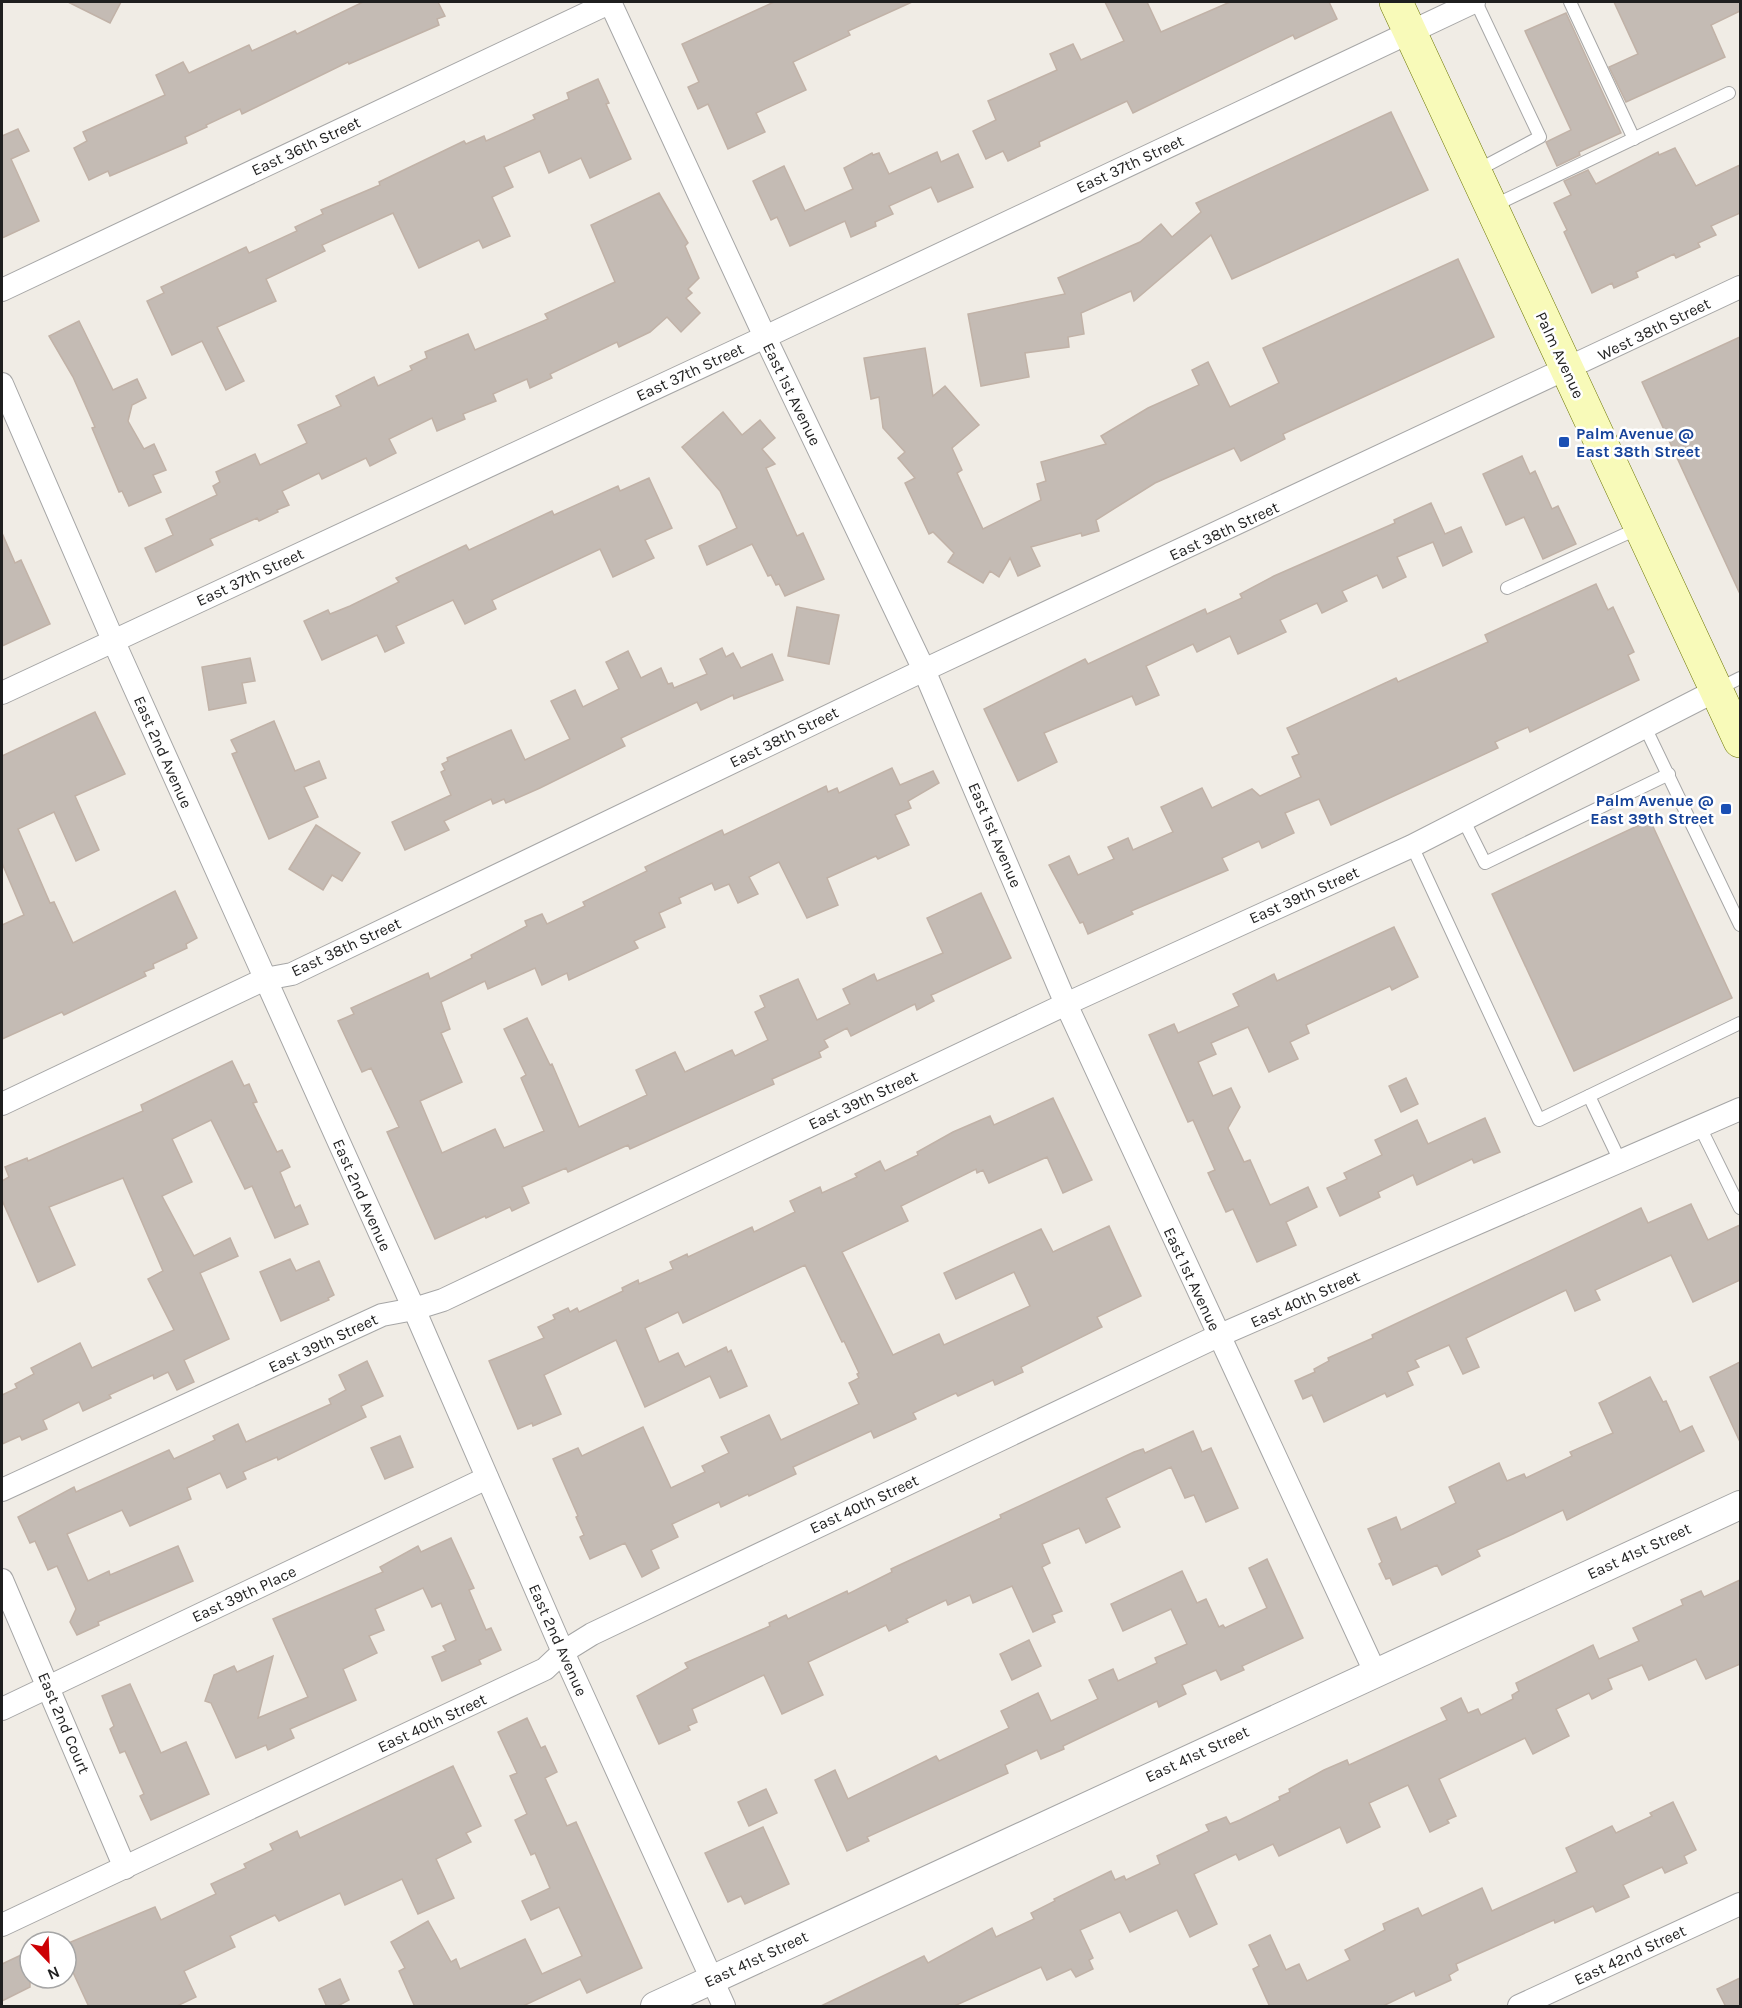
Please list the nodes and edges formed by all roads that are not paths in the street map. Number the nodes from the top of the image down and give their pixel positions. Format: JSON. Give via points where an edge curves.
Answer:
{"nodes":[{"id":1,"x":610,"y":2,"type":"edge"},
{"id":2,"x":1396,"y":2,"type":"edge"},
{"id":3,"x":1475,"y":2,"type":"edge"},
{"id":4,"x":1569,"y":2,"type":"edge"},
{"id":5,"x":1410,"y":31,"type":"junction"},
{"id":6,"x":1729,"y":93,"type":"dead end"},
{"id":7,"x":1634,"y":138,"type":"junction"},
{"id":8,"x":1475,"y":172,"type":"junction"},
{"id":9,"x":1491,"y":207,"type":"junction"},
{"id":10,"x":1740,"y":289,"type":"edge"},
{"id":11,"x":2,"y":290,"type":"edge"},
{"id":12,"x":765,"y":337,"type":"junction"},
{"id":13,"x":1568,"y":370,"type":"junction"},
{"id":14,"x":2,"y":384,"type":"edge"},
{"id":15,"x":1641,"y":528,"type":"junction"},
{"id":16,"x":1507,"y":588,"type":"dead end"},
{"id":17,"x":113,"y":640,"type":"junction"},
{"id":18,"x":924,"y":670,"type":"junction"},
{"id":19,"x":1729,"y":684,"type":"edge"},
{"id":20,"x":2,"y":693,"type":"edge"},
{"id":21,"x":1645,"y":727,"type":"junction"},
{"id":22,"x":1740,"y":741,"type":"edge"},
{"id":23,"x":1669,"y":774,"type":"junction"},
{"id":24,"x":1464,"y":821,"type":"junction"},
{"id":25,"x":1412,"y":846,"type":"junction"},
{"id":26,"x":1740,"y":925,"type":"edge"},
{"id":27,"x":265,"y":979,"type":"junction"},
{"id":28,"x":1066,"y":1004,"type":"junction"},
{"id":29,"x":1740,"y":1023,"type":"edge"},
{"id":30,"x":1588,"y":1096,"type":"junction"},
{"id":31,"x":2,"y":1104,"type":"edge"},
{"id":32,"x":1740,"y":1109,"type":"edge"},
{"id":33,"x":1700,"y":1127,"type":"junction"},
{"id":34,"x":1620,"y":1161,"type":"junction"},
{"id":35,"x":1740,"y":1208,"type":"edge"},
{"id":36,"x":414,"y":1310,"type":"junction"},
{"id":37,"x":1218,"y":1336,"type":"junction"},
{"id":38,"x":487,"y":1478,"type":"junction"},
{"id":39,"x":2,"y":1490,"type":"edge"},
{"id":40,"x":1740,"y":1505,"type":"edge"},
{"id":41,"x":2,"y":1580,"type":"edge"},
{"id":42,"x":562,"y":1652,"type":"junction"},
{"id":43,"x":1375,"y":1672,"type":"junction"},
{"id":44,"x":49,"y":1687,"type":"junction"},
{"id":45,"x":2,"y":1709,"type":"edge"},
{"id":46,"x":125,"y":1868,"type":"junction"},
{"id":47,"x":1740,"y":1904,"type":"edge"},
{"id":48,"x":2,"y":1925,"type":"edge"},
{"id":49,"x":712,"y":1980,"type":"junction"},
{"id":50,"x":655,"y":2007,"type":"edge"},
{"id":51,"x":724,"y":2007,"type":"edge"},
{"id":52,"x":1519,"y":2007,"type":"edge"}],
"edges":[{"from":1,"to":11,"type":"street","name":"East 36th Street"},
{"from":1,"to":12,"type":"street","name":"East 1st Avenue"},
{"from":2,"to":5,"type":"main road","name":"Palm Avenue"},
{"from":3,"to":5,"type":"street","name":"East 37th Street"},
{"from":3,"to":8,"type":"lane","via":[[1540,137]]},
{"from":4,"to":7,"type":"lane"},
{"from":5,"to":8,"type":"main road","name":"Palm Avenue"},
{"from":5,"to":12,"type":"street","name":"East 37th Street"},
{"from":6,"to":7,"type":"lane"},
{"from":7,"to":9,"type":"lane"},
{"from":8,"to":9,"type":"main road","name":"Palm Avenue"},
{"from":9,"to":13,"type":"main road","name":"Palm Avenue"},
{"from":10,"to":13,"type":"street","name":"West 38th Street"},
{"from":12,"to":17,"type":"street","name":"East 37th Street"},
{"from":12,"to":18,"type":"street","name":"East 1st Avenue"},
{"from":13,"to":15,"type":"main road","name":"Palm Avenue"},
{"from":13,"to":18,"type":"street","name":"East 38th Street"},
{"from":14,"to":17,"type":"street","name":"East 2nd Avenue"},
{"from":15,"to":16,"type":"lane"},
{"from":15,"to":19,"type":"main road","name":"Palm Avenue"},
{"from":17,"to":20,"type":"street","name":"East 37th Street"},
{"from":17,"to":27,"type":"street","name":"East 2nd Avenue"},
{"from":18,"to":27,"type":"street","name":"East 38th Street","via":[[292,974]]},
{"from":18,"to":28,"type":"street","name":"East 1st Avenue"},
{"from":19,"to":21,"type":"street","name":"East 39th Street"},
{"from":19,"to":22,"type":"main road","name":"Palm Avenue"},
{"from":21,"to":23,"type":"lane"},
{"from":21,"to":24,"type":"street","name":"East 39th Street"},
{"from":23,"to":24,"type":"lane","via":[[1485,863]]},
{"from":23,"to":26,"type":"lane"},
{"from":24,"to":25,"type":"street","name":"East 39th Street"},
{"from":25,"to":28,"type":"street","name":"East 39th Street"},
{"from":25,"to":30,"type":"lane","via":[[1539,1120]]},
{"from":27,"to":31,"type":"street","name":"East 38th Street"},
{"from":27,"to":36,"type":"street","name":"East 2nd Avenue"},
{"from":28,"to":36,"type":"street","name":"East 39th Street","via":[[443,1300]]},
{"from":28,"to":37,"type":"street","name":"East 1st Avenue"},
{"from":29,"to":30,"type":"lane"},
{"from":30,"to":34,"type":"lane"},
{"from":32,"to":33,"type":"street","name":"East 40th Street"},
{"from":33,"to":34,"type":"street","name":"East 40th Street"},
{"from":33,"to":35,"type":"lane"},
{"from":34,"to":37,"type":"street","name":"East 40th Street"},
{"from":36,"to":38,"type":"street","name":"East 2nd Avenue"},
{"from":36,"to":39,"type":"street","name":"East 39th Street","via":[[382,1315]]},
{"from":37,"to":42,"type":"street","name":"East 40th Street","via":[[592,1634]]},
{"from":37,"to":43,"type":"street","name":"East 1st Avenue"},
{"from":38,"to":42,"type":"street","name":"East 2nd Avenue"},
{"from":38,"to":44,"type":"street","name":"East 39th Place"},
{"from":40,"to":43,"type":"street","name":"East 41st Street"},
{"from":41,"to":44,"type":"street","name":"East 2nd Court"},
{"from":42,"to":46,"type":"street","name":"East 40th Street","via":[[544,1669]]},
{"from":42,"to":49,"type":"street","name":"East 2nd Avenue"},
{"from":43,"to":49,"type":"street","name":"East 41st Street"},
{"from":44,"to":45,"type":"street","name":"East 39th Place"},
{"from":44,"to":46,"type":"street","name":"East 2nd Court"},
{"from":46,"to":48,"type":"street","name":"East 40th Street"},
{"from":47,"to":52,"type":"street","name":"East 42nd Street"},
{"from":49,"to":50,"type":"street","name":"East 41st Street"},
{"from":49,"to":51,"type":"street","name":"East 2nd Avenue"}]}
